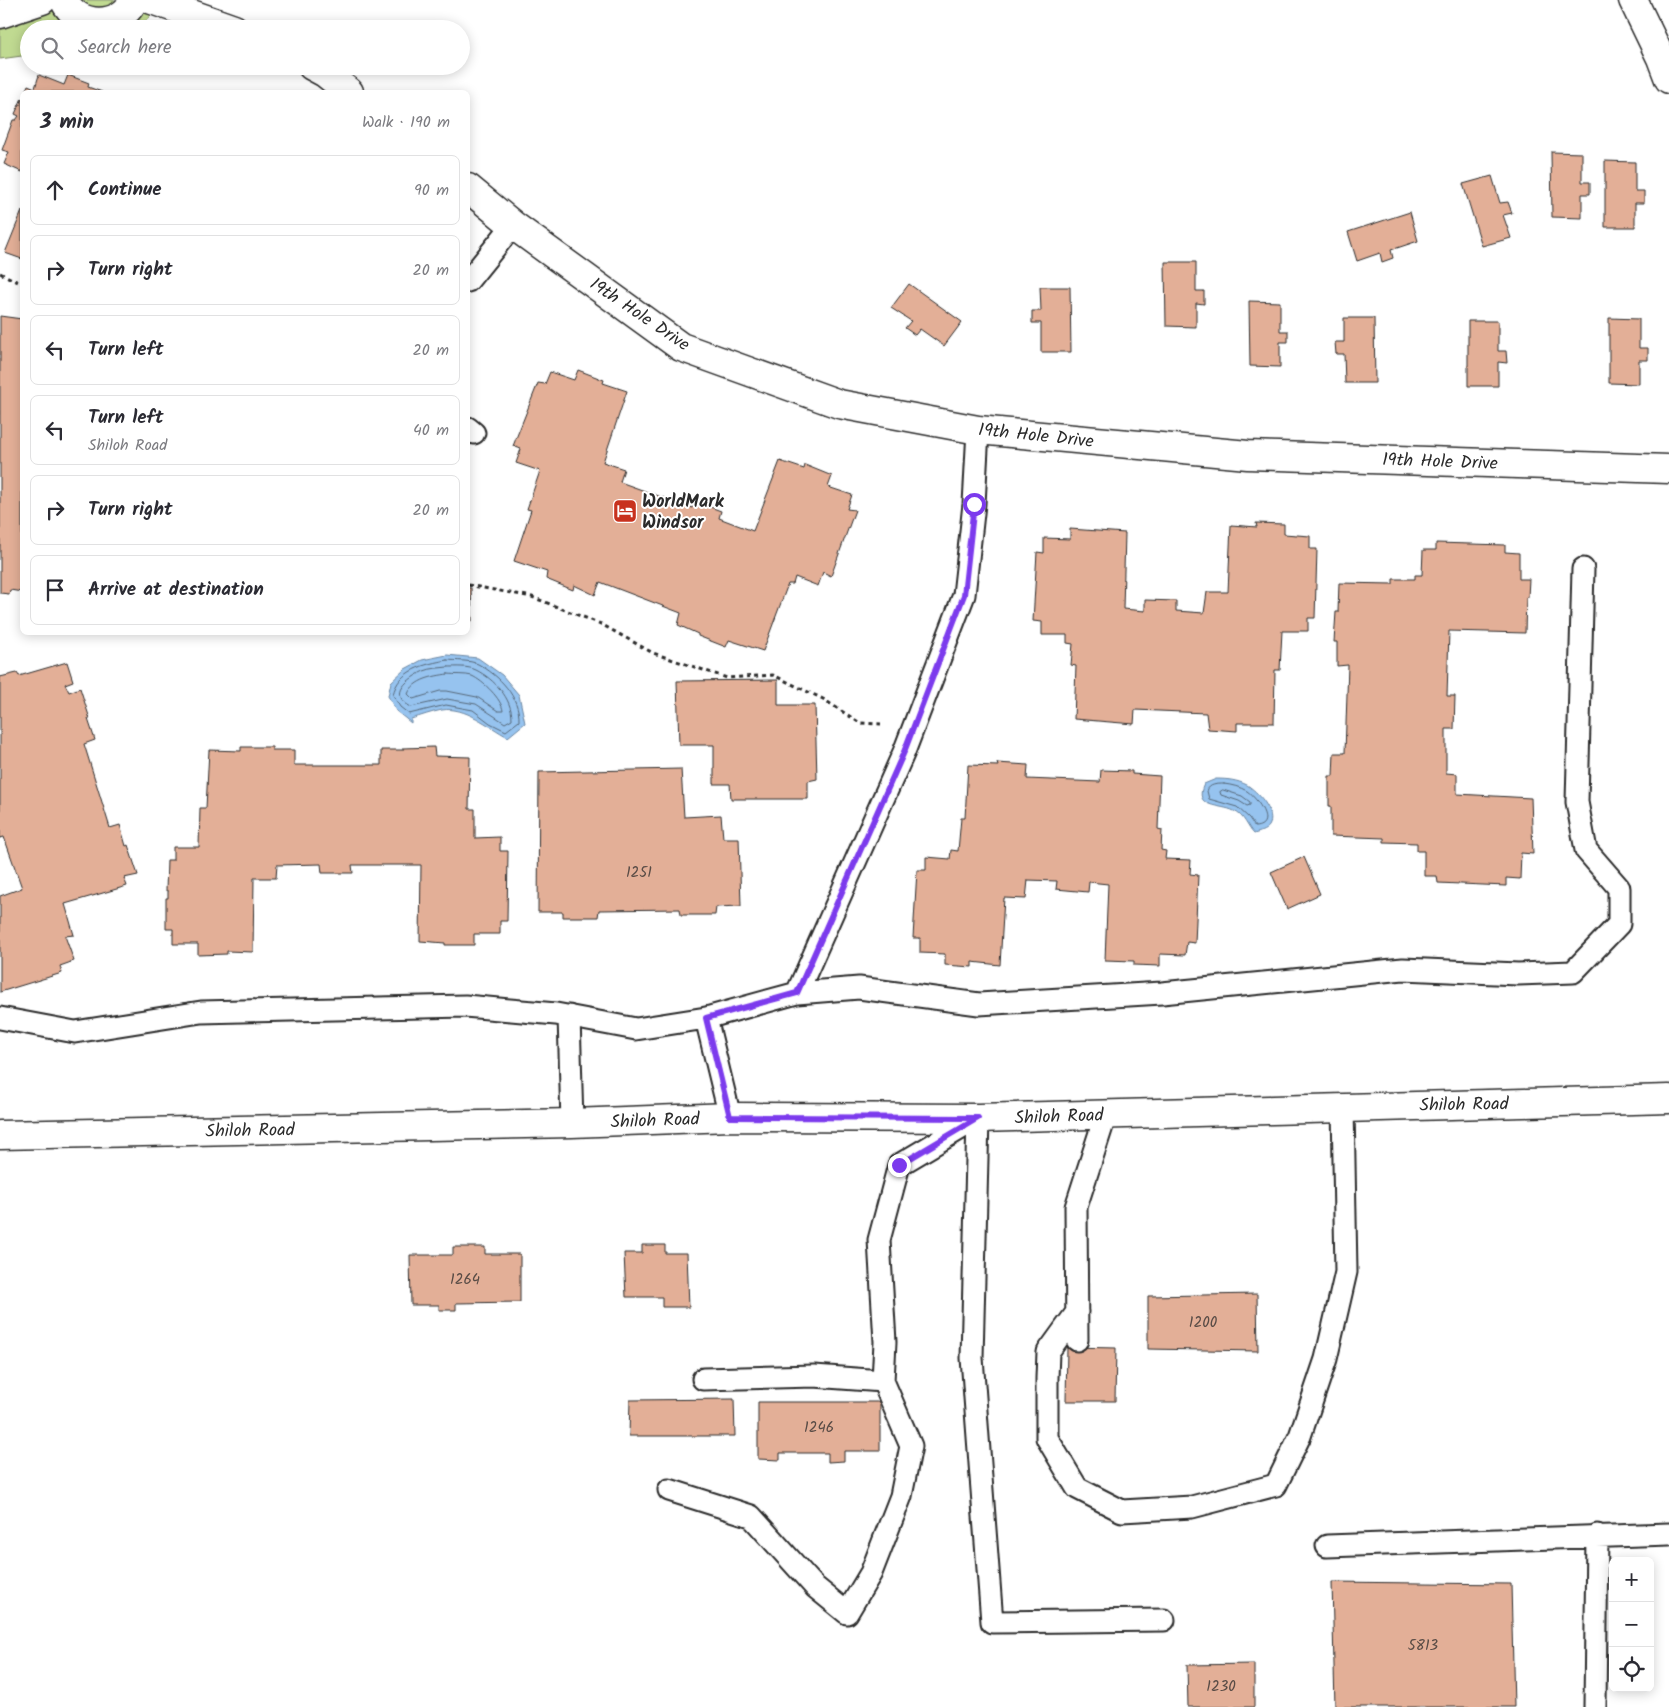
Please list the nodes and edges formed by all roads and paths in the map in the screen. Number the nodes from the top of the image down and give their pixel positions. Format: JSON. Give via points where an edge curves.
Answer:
{"nodes":[{"id":1,"x":42,"y":0,"type":"edge"},
{"id":2,"x":64,"y":0,"type":"edge"},
{"id":3,"x":134,"y":0,"type":"edge"},
{"id":4,"x":152,"y":0,"type":"edge"},
{"id":5,"x":1633,"y":0,"type":"edge"},
{"id":6,"x":0,"y":14,"type":"edge"},
{"id":7,"x":86,"y":20,"type":"edge"},
{"id":8,"x":111,"y":20,"type":"edge"},
{"id":9,"x":209,"y":20,"type":"edge"},
{"id":10,"x":328,"y":75,"type":"edge"},
{"id":11,"x":1669,"y":79,"type":"edge"},
{"id":12,"x":346,"y":90,"type":"edge"},
{"id":13,"x":470,"y":190,"type":"edge"},
{"id":14,"x":513,"y":225,"type":"junction"},
{"id":15,"x":0,"y":273,"type":"edge"},
{"id":16,"x":470,"y":279,"type":"edge"},
{"id":17,"x":20,"y":283,"type":"edge"},
{"id":18,"x":978,"y":430,"type":"junction"},
{"id":19,"x":1669,"y":469,"type":"edge"},
{"id":20,"x":1584,"y":569,"type":"dead end"},
{"id":21,"x":470,"y":585,"type":"edge"},
{"id":22,"x":914,"y":726,"type":"junction"},
{"id":23,"x":797,"y":993,"type":"junction"},
{"id":24,"x":569,"y":1016,"type":"junction"},
{"id":25,"x":0,"y":1018,"type":"edge"},
{"id":26,"x":706,"y":1018,"type":"junction"},
{"id":27,"x":1669,"y":1099,"type":"edge"},
{"id":28,"x":1343,"y":1107,"type":"junction"},
{"id":29,"x":1106,"y":1114,"type":"junction"},
{"id":30,"x":730,"y":1117,"type":"junction"},
{"id":31,"x":978,"y":1118,"type":"junction"},
{"id":32,"x":572,"y":1123,"type":"junction"},
{"id":33,"x":0,"y":1135,"type":"edge"},
{"id":34,"x":1077,"y":1312,"type":"junction"},
{"id":35,"x":1077,"y":1340,"type":"dead end"},
{"id":36,"x":703,"y":1379,"type":"dead end"},
{"id":37,"x":883,"y":1381,"type":"junction"},
{"id":38,"x":669,"y":1490,"type":"dead end"},
{"id":39,"x":1669,"y":1534,"type":"edge"},
{"id":40,"x":1597,"y":1535,"type":"junction"},
{"id":41,"x":1327,"y":1546,"type":"dead end"},
{"id":42,"x":1164,"y":1620,"type":"dead end"},
{"id":43,"x":1595,"y":1707,"type":"edge"}],
"edges":[{"from":1,"to":6,"type":"main road"},
{"from":2,"to":7,"type":"main road","via":[[75,14]]},
{"from":3,"to":8,"type":"main road","via":[[122,15]]},
{"from":4,"to":9,"type":"main road"},
{"from":5,"to":11,"type":"main road"},
{"from":10,"to":12,"type":"main road"},
{"from":13,"to":14,"type":"main road","name":"19th Hole Drive"},
{"from":14,"to":16,"type":"lane"},
{"from":14,"to":18,"type":"main road","name":"19th Hole Drive","via":[[681,347],[839,404]]},
{"from":15,"to":17,"type":"path"},
{"from":18,"to":19,"type":"main road","name":"19th Hole Drive","via":[[1248,455]]},
{"from":18,"to":22,"type":"lane","via":[[964,595]]},
{"from":20,"to":23,"type":"lane","via":[[1577,802],[1586,850],[1619,888],[1619,924],[1573,972],[1518,974],[1403,969],[1162,993],[978,1004],[859,988]]},
{"from":21,"to":22,"type":"path","via":[[532,597],[601,624],[653,653],[727,678],[773,675],[823,699],[860,723]]},
{"from":22,"to":23,"type":"lane"},
{"from":23,"to":26,"type":"lane"},
{"from":24,"to":25,"type":"lane","via":[[465,1006],[201,1012],[74,1032]]},
{"from":24,"to":26,"type":"lane","via":[[636,1029]]},
{"from":24,"to":32,"type":"lane"},
{"from":26,"to":30,"type":"lane"},
{"from":27,"to":28,"type":"main road","name":"Shiloh Road"},
{"from":28,"to":29,"type":"main road","name":"Shiloh Road"},
{"from":28,"to":34,"type":"lane","via":[[1346,1272],[1326,1359],[1300,1436],[1276,1485],[1192,1508],[1122,1511],[1077,1488],[1047,1438],[1046,1378],[1048,1352]]},
{"from":29,"to":31,"type":"main road","name":"Shiloh Road"},
{"from":29,"to":34,"type":"lane","via":[[1076,1206]]},
{"from":30,"to":31,"type":"main road","name":"Shiloh Road"},
{"from":30,"to":32,"type":"main road","name":"Shiloh Road"},
{"from":31,"to":37,"type":"lane","via":[[899,1165],[878,1240],[885,1342]]},
{"from":31,"to":42,"type":"lane","via":[[972,1358],[992,1622]]},
{"from":32,"to":33,"type":"main road","name":"Shiloh Road"},
{"from":34,"to":35,"type":"lane"},
{"from":36,"to":37,"type":"lane","via":[[814,1376]]},
{"from":37,"to":38,"type":"lane","via":[[911,1446],[898,1505],[871,1573],[848,1612],[815,1587],[751,1516]]},
{"from":39,"to":40,"type":"lane"},
{"from":40,"to":41,"type":"lane"},
{"from":40,"to":43,"type":"lane"}]}
